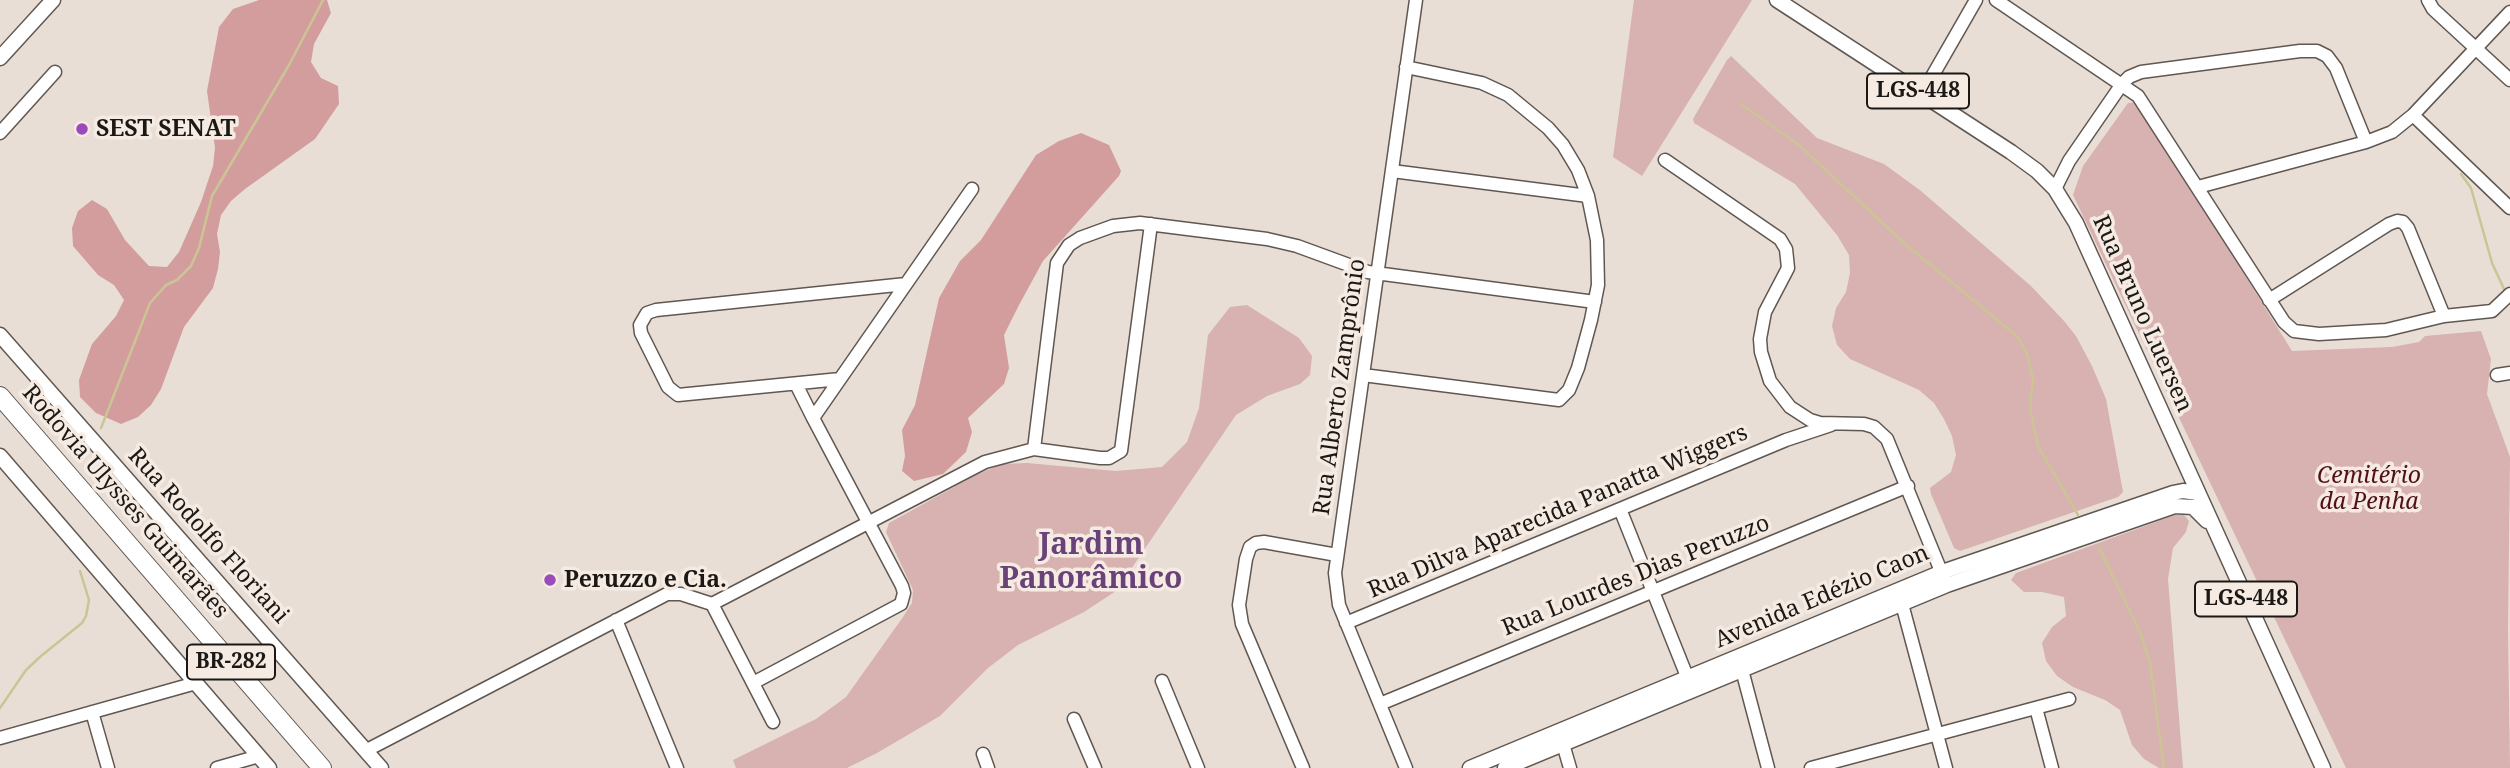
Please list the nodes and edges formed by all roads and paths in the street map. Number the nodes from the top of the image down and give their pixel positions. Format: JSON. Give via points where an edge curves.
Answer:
{"nodes":[{"id":1,"x":53,"y":0,"type":"edge"},
{"id":2,"x":1416,"y":0,"type":"edge"},
{"id":3,"x":1777,"y":0,"type":"edge"},
{"id":4,"x":1976,"y":0,"type":"edge"},
{"id":5,"x":1996,"y":0,"type":"edge"},
{"id":6,"x":2428,"y":0,"type":"edge"},
{"id":7,"x":2510,"y":12,"type":"edge"},
{"id":8,"x":2476,"y":48,"type":"junction"},
{"id":9,"x":0,"y":58,"type":"edge"},
{"id":10,"x":1406,"y":67,"type":"junction"},
{"id":11,"x":55,"y":72,"type":"dead end"},
{"id":12,"x":2510,"y":80,"type":"edge"},
{"id":13,"x":2122,"y":85,"type":"junction"},
{"id":14,"x":1922,"y":94,"type":"junction"},
{"id":15,"x":2413,"y":116,"type":"junction"},
{"id":16,"x":0,"y":133,"type":"edge"},
{"id":17,"x":2366,"y":142,"type":"junction"},
{"id":18,"x":1665,"y":160,"type":"dead end"},
{"id":19,"x":1392,"y":171,"type":"junction"},
{"id":20,"x":2198,"y":187,"type":"junction"},
{"id":21,"x":972,"y":189,"type":"dead end"},
{"id":22,"x":2056,"y":189,"type":"junction"},
{"id":23,"x":1588,"y":196,"type":"junction"},
{"id":24,"x":2510,"y":208,"type":"edge"},
{"id":25,"x":1151,"y":224,"type":"junction"},
{"id":26,"x":1377,"y":273,"type":"junction"},
{"id":27,"x":906,"y":284,"type":"junction"},
{"id":28,"x":2510,"y":294,"type":"edge"},
{"id":29,"x":2269,"y":300,"type":"junction"},
{"id":30,"x":1595,"y":302,"type":"junction"},
{"id":31,"x":2444,"y":316,"type":"junction"},
{"id":32,"x":0,"y":335,"type":"edge"},
{"id":33,"x":1363,"y":375,"type":"junction"},
{"id":34,"x":840,"y":379,"type":"junction"},
{"id":35,"x":796,"y":384,"type":"junction"},
{"id":36,"x":0,"y":396,"type":"edge"},
{"id":37,"x":1803,"y":416,"type":"junction"},
{"id":38,"x":813,"y":418,"type":"junction"},
{"id":39,"x":1835,"y":424,"type":"junction"},
{"id":40,"x":1786,"y":440,"type":"junction"},
{"id":41,"x":1034,"y":449,"type":"junction"},
{"id":42,"x":0,"y":456,"type":"edge"},
{"id":43,"x":2186,"y":467,"type":"junction"},
{"id":44,"x":1908,"y":486,"type":"junction"},
{"id":45,"x":2173,"y":493,"type":"junction"},
{"id":46,"x":2198,"y":493,"type":"junction"},
{"id":47,"x":1620,"y":509,"type":"junction"},
{"id":48,"x":870,"y":523,"type":"junction"},
{"id":49,"x":2213,"y":527,"type":"junction"},
{"id":50,"x":1337,"y":555,"type":"junction"},
{"id":51,"x":1945,"y":578,"type":"junction"},
{"id":52,"x":1653,"y":592,"type":"junction"},
{"id":53,"x":712,"y":604,"type":"junction"},
{"id":54,"x":1902,"y":604,"type":"junction"},
{"id":55,"x":616,"y":620,"type":"junction"},
{"id":56,"x":1346,"y":622,"type":"junction"},
{"id":57,"x":1742,"y":670,"type":"junction"},
{"id":58,"x":1162,"y":681,"type":"dead end"},
{"id":59,"x":196,"y":683,"type":"junction"},
{"id":60,"x":753,"y":683,"type":"junction"},
{"id":61,"x":1690,"y":684,"type":"junction"},
{"id":62,"x":2069,"y":699,"type":"dead end"},
{"id":63,"x":1380,"y":704,"type":"junction"},
{"id":64,"x":2036,"y":708,"type":"junction"},
{"id":65,"x":92,"y":712,"type":"junction"},
{"id":66,"x":1074,"y":719,"type":"dead end"},
{"id":67,"x":773,"y":722,"type":"dead end"},
{"id":68,"x":1937,"y":734,"type":"junction"},
{"id":69,"x":0,"y":738,"type":"edge"},
{"id":70,"x":1563,"y":744,"type":"junction"},
{"id":71,"x":367,"y":750,"type":"junction"},
{"id":72,"x":983,"y":754,"type":"dead end"},
{"id":73,"x":259,"y":756,"type":"junction"},
{"id":74,"x":108,"y":768,"type":"edge"},
{"id":75,"x":217,"y":768,"type":"edge"},
{"id":76,"x":269,"y":768,"type":"edge"},
{"id":77,"x":323,"y":768,"type":"edge"},
{"id":78,"x":382,"y":768,"type":"edge"},
{"id":79,"x":677,"y":768,"type":"edge"},
{"id":80,"x":988,"y":768,"type":"edge"},
{"id":81,"x":1095,"y":768,"type":"edge"},
{"id":82,"x":1198,"y":768,"type":"edge"},
{"id":83,"x":1303,"y":768,"type":"edge"},
{"id":84,"x":1406,"y":768,"type":"edge"},
{"id":85,"x":1470,"y":768,"type":"edge"},
{"id":86,"x":1505,"y":768,"type":"edge"},
{"id":87,"x":1570,"y":768,"type":"edge"},
{"id":88,"x":1768,"y":768,"type":"edge"},
{"id":89,"x":1811,"y":768,"type":"edge"},
{"id":90,"x":1946,"y":768,"type":"edge"},
{"id":91,"x":2052,"y":768,"type":"edge"},
{"id":92,"x":2323,"y":768,"type":"edge"}],
"edges":[{"from":1,"to":9,"type":"main road"},
{"from":2,"to":10,"type":"street","name":"Rua Alberto Zamprônio"},
{"from":3,"to":14,"type":"main road","name":"Rua Bruno Luersen","number":"LGS-448"},
{"from":4,"to":14,"type":"street"},
{"from":5,"to":13,"type":"street"},
{"from":6,"to":8,"type":"street"},
{"from":7,"to":8,"type":"street"},
{"from":8,"to":12,"type":"street"},
{"from":8,"to":15,"type":"street"},
{"from":10,"to":19,"type":"street","name":"Rua Alberto Zamprônio"},
{"from":10,"to":23,"type":"street","via":[[1482,83],[1518,102],[1563,145]]},
{"from":11,"to":16,"type":"street"},
{"from":13,"to":17,"type":"street","via":[[2141,72],[2317,51],[2327,56],[2342,82]]},
{"from":13,"to":20,"type":"street","via":[[2144,104]]},
{"from":13,"to":22,"type":"street","via":[[2069,161]]},
{"from":14,"to":22,"type":"main road","name":"Rua Bruno Luersen","number":"LGS-448","via":[[2025,161]]},
{"from":15,"to":17,"type":"street","via":[[2392,132]]},
{"from":15,"to":24,"type":"street"},
{"from":17,"to":20,"type":"street"},
{"from":18,"to":37,"type":"street","via":[[1772,232],[1786,249],[1788,268],[1765,312],[1761,352],[1770,381]]},
{"from":19,"to":23,"type":"street"},
{"from":19,"to":26,"type":"street","name":"Rua Alberto Zamprônio"},
{"from":20,"to":29,"type":"street"},
{"from":21,"to":27,"type":"street"},
{"from":22,"to":43,"type":"main road","name":"Rua Bruno Luersen","number":"LGS-448","via":[[2076,223]]},
{"from":23,"to":30,"type":"street","via":[[1599,264]]},
{"from":25,"to":26,"type":"street","via":[[1276,240]]},
{"from":25,"to":41,"type":"street","via":[[1127,223],[1089,234],[1062,254],[1055,275]]},
{"from":25,"to":41,"type":"street","via":[[1121,451],[1100,458]]},
{"from":26,"to":30,"type":"street"},
{"from":26,"to":33,"type":"street","name":"Rua Alberto Zamprônio"},
{"from":27,"to":34,"type":"street"},
{"from":27,"to":35,"type":"street","via":[[656,310],[643,318],[641,333],[674,393]]},
{"from":28,"to":31,"type":"street","via":[[2498,307],[2483,313]]},
{"from":29,"to":31,"type":"street","via":[[2294,331],[2319,334],[2364,333]]},
{"from":29,"to":31,"type":"street","via":[[2397,221],[2408,228]]},
{"from":30,"to":33,"type":"street","via":[[1578,368],[1559,400]]},
{"from":32,"to":71,"type":"main road","name":"Rua Rodolfo Floriani"},
{"from":33,"to":50,"type":"street","name":"Rua Alberto Zamprônio"},
{"from":34,"to":35,"type":"street"},
{"from":34,"to":38,"type":"street"},
{"from":35,"to":38,"type":"street"},
{"from":36,"to":77,"type":"highway","name":"Rodovia Ulysses Guimarães","number":"BR-282"},
{"from":37,"to":39,"type":"street"},
{"from":37,"to":40,"type":"street"},
{"from":38,"to":48,"type":"street"},
{"from":39,"to":40,"type":"street","name":"Rua Dilva Aparecida Panatta Wiggers"},
{"from":39,"to":44,"type":"street","via":[[1864,424],[1881,432]]},
{"from":40,"to":47,"type":"street","name":"Rua Dilva Aparecida Panatta Wiggers"},
{"from":41,"to":48,"type":"street","via":[[985,462]]},
{"from":42,"to":59,"type":"main road"},
{"from":43,"to":45,"type":"main road","via":[[2182,486]]},
{"from":43,"to":46,"type":"main road","name":"Rua Bruno Luersen","number":"LGS-448"},
{"from":44,"to":51,"type":"street"},
{"from":44,"to":52,"type":"street","name":"Rua Lourdes Dias Peruzzo"},
{"from":45,"to":46,"type":"main road","name":"Avenida Edézio Caon"},
{"from":45,"to":51,"type":"main road","name":"Avenida Edézio Caon"},
{"from":46,"to":49,"type":"main road","name":"Rua Bruno Luersen","number":"LGS-448"},
{"from":47,"to":52,"type":"street"},
{"from":47,"to":56,"type":"street","name":"Rua Dilva Aparecida Panatta Wiggers"},
{"from":48,"to":53,"type":"street"},
{"from":48,"to":60,"type":"street","via":[[902,586],[901,604]]},
{"from":49,"to":51,"type":"main road","name":"Avenida Edézio Caon","via":[[2193,507],[2175,506]]},
{"from":49,"to":92,"type":"main road","name":"Rua Bruno Luersen","number":"LGS-448"},
{"from":50,"to":56,"type":"street","name":"Rua Alberto Zamprônio","via":[[1336,596]]},
{"from":50,"to":83,"type":"street","via":[[1264,542],[1250,547],[1246,559],[1239,614]]},
{"from":51,"to":54,"type":"main road","name":"Avenida Edézio Caon"},
{"from":51,"to":61,"type":"main road","name":"Avenida Edézio Caon"},
{"from":52,"to":61,"type":"street"},
{"from":52,"to":63,"type":"street","name":"Rua Lourdes Dias Peruzzo"},
{"from":53,"to":55,"type":"street","via":[[667,594]]},
{"from":53,"to":60,"type":"street"},
{"from":54,"to":57,"type":"main road","name":"Avenida Edézio Caon"},
{"from":54,"to":68,"type":"street"},
{"from":55,"to":71,"type":"street"},
{"from":55,"to":79,"type":"street"},
{"from":56,"to":63,"type":"street","name":"Rua Alberto Zamprônio"},
{"from":57,"to":61,"type":"main road","name":"Avenida Edézio Caon"},
{"from":57,"to":88,"type":"street"},
{"from":58,"to":82,"type":"street"},
{"from":59,"to":65,"type":"street"},
{"from":59,"to":73,"type":"main road"},
{"from":60,"to":67,"type":"street"},
{"from":61,"to":70,"type":"main road","name":"Avenida Edézio Caon"},
{"from":61,"to":85,"type":"main road","name":"Avenida Edézio Caon"},
{"from":62,"to":64,"type":"street"},
{"from":63,"to":84,"type":"street","name":"Rua Alberto Zamprônio"},
{"from":64,"to":68,"type":"street"},
{"from":64,"to":91,"type":"street"},
{"from":65,"to":69,"type":"street"},
{"from":65,"to":74,"type":"street"},
{"from":66,"to":81,"type":"street"},
{"from":68,"to":89,"type":"street"},
{"from":68,"to":90,"type":"street"},
{"from":70,"to":86,"type":"main road","name":"Avenida Edézio Caon"},
{"from":70,"to":87,"type":"street"},
{"from":71,"to":78,"type":"main road","name":"Rua Rodolfo Floriani"},
{"from":72,"to":80,"type":"street"},
{"from":73,"to":75,"type":"street"},
{"from":73,"to":76,"type":"main road"}]}
